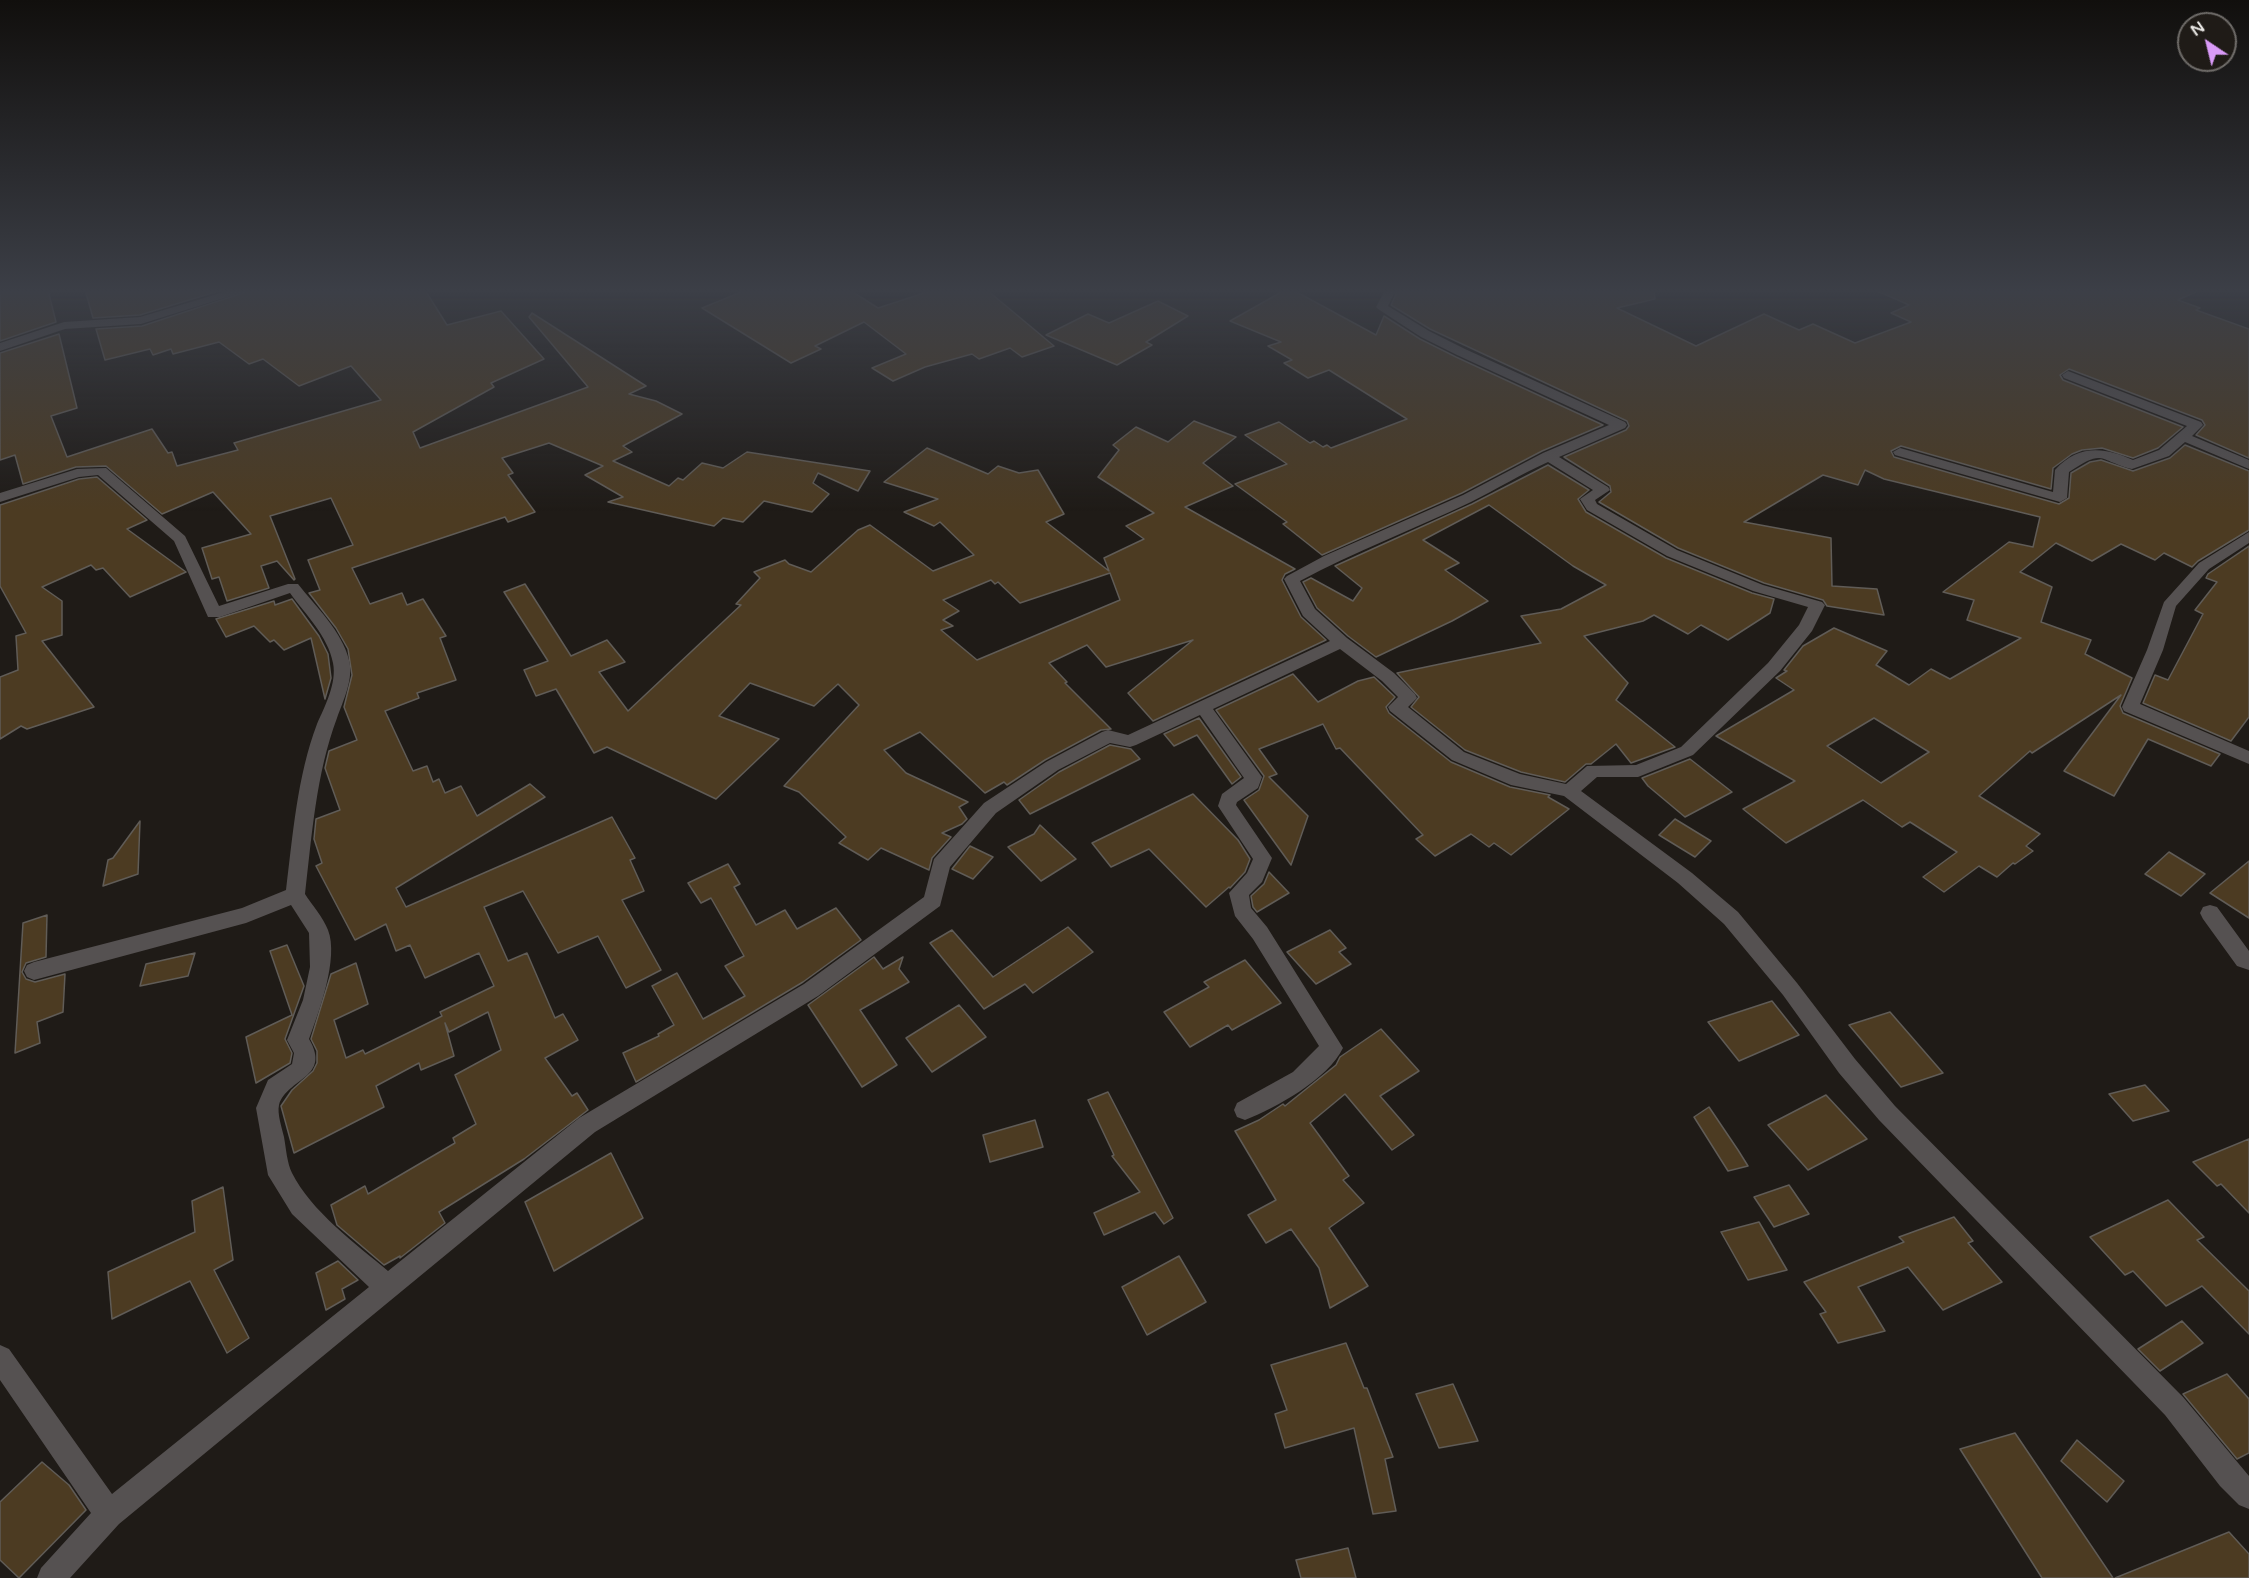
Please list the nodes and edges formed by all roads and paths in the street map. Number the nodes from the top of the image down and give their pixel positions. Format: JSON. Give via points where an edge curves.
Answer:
{"nodes":[{"id":1,"x":1490,"y":364,"type":"edge"},
{"id":2,"x":2068,"y":375,"type":"dead end"},
{"id":3,"x":2183,"y":437,"type":"junction"},
{"id":4,"x":1900,"y":452,"type":"dead end"},
{"id":5,"x":1548,"y":456,"type":"junction"},
{"id":6,"x":2249,"y":465,"type":"edge"},
{"id":7,"x":0,"y":498,"type":"edge"},
{"id":8,"x":2249,"y":536,"type":"edge"},
{"id":9,"x":1341,"y":642,"type":"junction"},
{"id":10,"x":1203,"y":707,"type":"junction"},
{"id":11,"x":2249,"y":758,"type":"edge"},
{"id":12,"x":1569,"y":791,"type":"junction"},
{"id":13,"x":295,"y":895,"type":"junction"},
{"id":14,"x":2210,"y":914,"type":"dead end"},
{"id":15,"x":2249,"y":962,"type":"edge"},
{"id":16,"x":34,"y":971,"type":"dead end"},
{"id":17,"x":1245,"y":1110,"type":"dead end"},
{"id":18,"x":388,"y":1287,"type":"junction"},
{"id":19,"x":0,"y":1358,"type":"edge"},
{"id":20,"x":2249,"y":1495,"type":"edge"},
{"id":21,"x":109,"y":1514,"type":"junction"},
{"id":22,"x":51,"y":1578,"type":"edge"}],
"edges":[{"from":1,"to":5,"type":"street","via":[[1620,425]]},
{"from":2,"to":3,"type":"street","via":[[2196,424]]},
{"from":3,"to":4,"type":"street","via":[[2164,453],[2132,465],[2100,451],[2089,452],[2062,470],[2060,498]]},
{"from":3,"to":6,"type":"street"},
{"from":5,"to":9,"type":"street","via":[[1468,498],[1292,579],[1308,612]]},
{"from":5,"to":12,"type":"street","via":[[1603,490],[1587,499],[1592,507],[1672,553],[1758,588],[1817,605],[1806,627],[1774,667],[1687,751],[1638,771],[1593,771]]},
{"from":7,"to":13,"type":"street","via":[[77,473],[101,471],[180,539],[214,613],[293,587],[326,630],[342,661],[340,683],[321,737],[311,784]]},
{"from":8,"to":11,"type":"street","via":[[2204,566],[2169,605],[2130,707]]},
{"from":9,"to":10,"type":"street"},
{"from":9,"to":12,"type":"street","via":[[1409,698],[1396,707],[1458,756],[1517,780]]},
{"from":10,"to":17,"type":"street","via":[[1253,777],[1252,783],[1228,799],[1227,806],[1263,858],[1255,877],[1239,893],[1242,910],[1332,1048],[1301,1079]]},
{"from":10,"to":18,"type":"street","via":[[1130,741],[1108,736],[1052,766],[990,808],[941,864],[933,901],[811,990],[587,1125]]},
{"from":12,"to":20,"type":"street","via":[[1685,878],[1731,918],[1887,1113],[2174,1406]]},
{"from":13,"to":16,"type":"street","via":[[246,915]]},
{"from":13,"to":18,"type":"street","via":[[319,932],[320,967],[298,1040],[306,1052],[303,1069],[276,1087],[267,1108],[280,1175],[300,1206]]},
{"from":14,"to":15,"type":"street"},
{"from":18,"to":21,"type":"street"},
{"from":19,"to":21,"type":"street"},
{"from":21,"to":22,"type":"street"}]}
